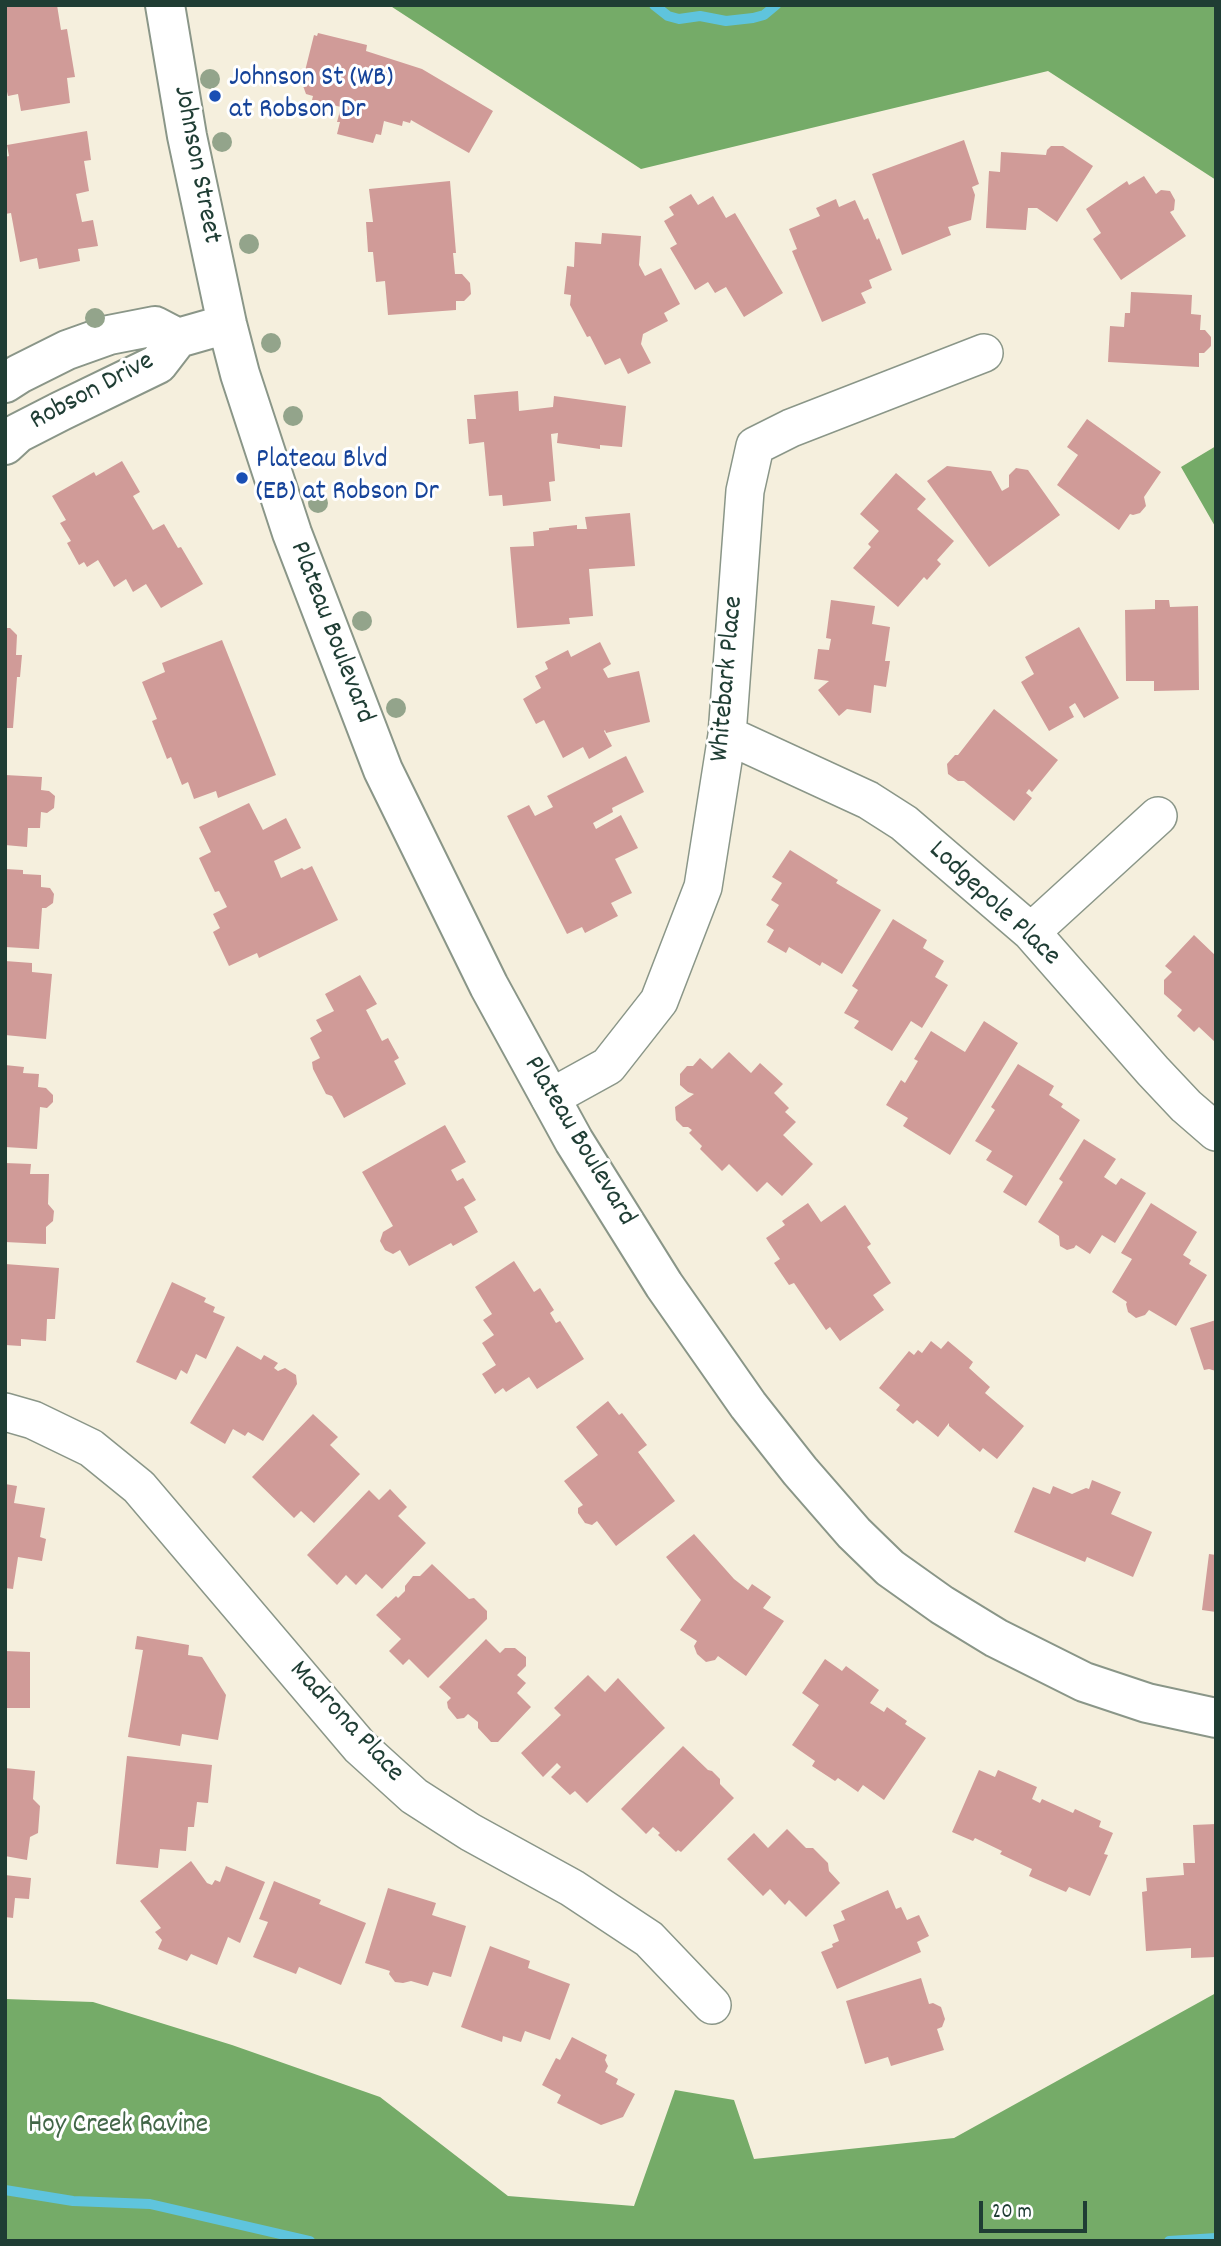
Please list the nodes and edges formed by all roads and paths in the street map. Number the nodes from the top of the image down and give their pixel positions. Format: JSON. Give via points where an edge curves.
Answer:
{"nodes":[{"id":1,"x":165,"y":5,"type":"edge"},
{"id":2,"x":227,"y":324,"type":"junction"},
{"id":3,"x":178,"y":338,"type":"junction"},
{"id":4,"x":984,"y":352,"type":"dead end"},
{"id":5,"x":5,"y":383,"type":"edge"},
{"id":6,"x":5,"y":445,"type":"edge"},
{"id":7,"x":727,"y":735,"type":"junction"},
{"id":8,"x":1158,"y":816,"type":"dead end"},
{"id":9,"x":1031,"y":932,"type":"junction"},
{"id":10,"x":550,"y":1098,"type":"junction"},
{"id":11,"x":1216,"y":1132,"type":"edge"},
{"id":12,"x":5,"y":1412,"type":"edge"},
{"id":13,"x":1216,"y":1717,"type":"edge"},
{"id":14,"x":712,"y":2005,"type":"dead end"}],
"edges":[{"from":1,"to":2,"type":"street","name":"Johnson Street"},
{"from":2,"to":3,"type":"street","name":"Robson Drive"},
{"from":2,"to":10,"type":"street","name":"Plateau Boulevard","via":[[292,533],[383,770],[489,986]]},
{"from":3,"to":5,"type":"street","name":"Robson Drive","via":[[155,326],[109,335],[67,350]]},
{"from":3,"to":6,"type":"street","name":"Robson Drive","via":[[158,364],[18,433]]},
{"from":4,"to":7,"type":"street","name":"Whitebark Place","via":[[755,446],[745,491]]},
{"from":7,"to":9,"type":"street","name":"Lodgepole Place","via":[[868,800],[904,824]]},
{"from":7,"to":10,"type":"street","name":"Whitebark Place","via":[[703,887],[659,1001],[608,1066]]},
{"from":8,"to":9,"type":"street"},
{"from":9,"to":11,"type":"street","name":"Lodgepole Place","via":[[1153,1071]]},
{"from":10,"to":13,"type":"street","name":"Plateau Boulevard","via":[[664,1285],[747,1405],[854,1533],[890,1568],[996,1638],[1084,1682],[1147,1703]]},
{"from":12,"to":14,"type":"street","name":"Madrona Place","via":[[91,1448],[139,1487],[360,1747],[414,1796],[572,1888],[649,1939]]}]}
